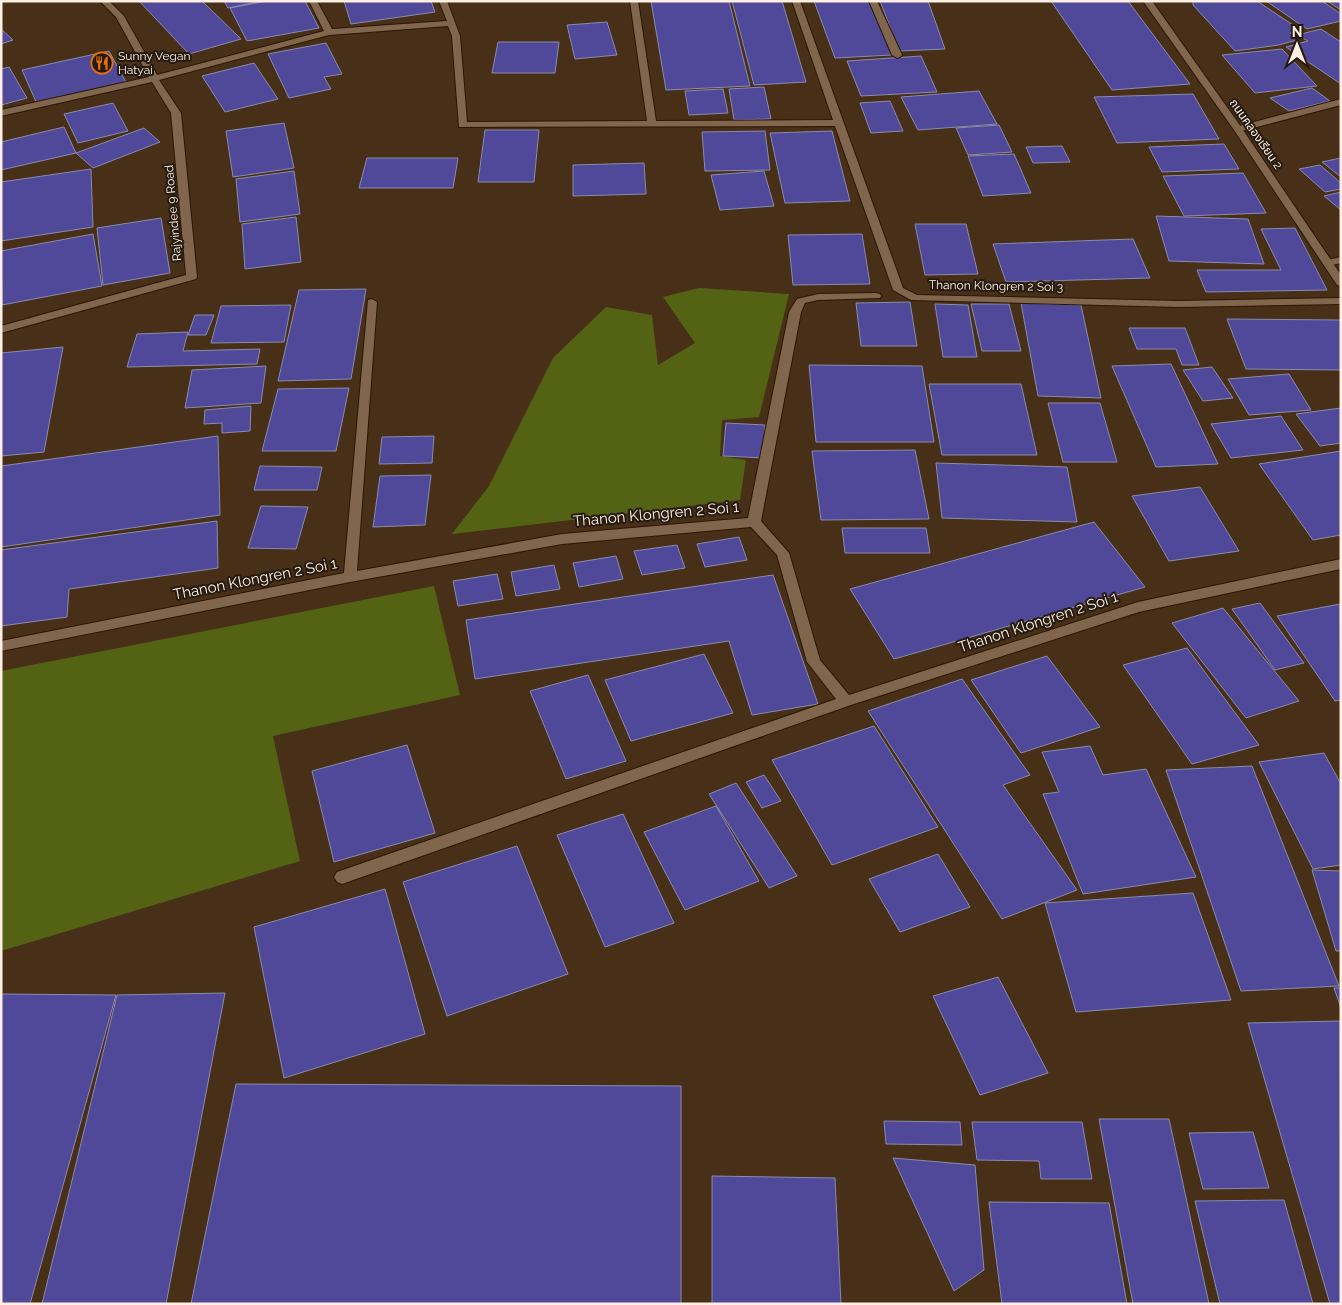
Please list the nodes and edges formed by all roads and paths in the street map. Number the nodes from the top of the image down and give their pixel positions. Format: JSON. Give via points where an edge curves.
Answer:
{"nodes":[{"id":1,"x":104,"y":1,"type":"edge"},
{"id":2,"x":312,"y":1,"type":"edge"},
{"id":3,"x":444,"y":1,"type":"edge"},
{"id":4,"x":634,"y":1,"type":"edge"},
{"id":5,"x":796,"y":1,"type":"edge"},
{"id":6,"x":873,"y":1,"type":"edge"},
{"id":7,"x":1147,"y":1,"type":"edge"},
{"id":8,"x":452,"y":23,"type":"junction"},
{"id":9,"x":329,"y":32,"type":"junction"},
{"id":10,"x":897,"y":55,"type":"dead end"},
{"id":11,"x":154,"y":79,"type":"junction"},
{"id":12,"x":1341,"y":102,"type":"edge"},
{"id":13,"x":1,"y":114,"type":"edge"},
{"id":14,"x":840,"y":123,"type":"junction"},
{"id":15,"x":652,"y":125,"type":"junction"},
{"id":16,"x":1238,"y":129,"type":"junction"},
{"id":17,"x":1341,"y":260,"type":"edge"},
{"id":18,"x":1327,"y":263,"type":"junction"},
{"id":19,"x":1341,"y":283,"type":"edge"},
{"id":20,"x":876,"y":296,"type":"dead end"},
{"id":21,"x":1341,"y":301,"type":"edge"},
{"id":22,"x":372,"y":302,"type":"dead end"},
{"id":23,"x":1,"y":330,"type":"edge"},
{"id":24,"x":754,"y":522,"type":"junction"},
{"id":25,"x":1341,"y":564,"type":"edge"},
{"id":26,"x":350,"y":577,"type":"junction"},
{"id":27,"x":1,"y":646,"type":"edge"},
{"id":28,"x":846,"y":701,"type":"junction"},
{"id":29,"x":342,"y":878,"type":"dead end"}],
"edges":[{"from":1,"to":11,"type":"street","name":"Rajyindee 9 Road","via":[[120,16]]},
{"from":2,"to":9,"type":"street"},
{"from":3,"to":8,"type":"street"},
{"from":4,"to":15,"type":"street"},
{"from":5,"to":14,"type":"street","name":"Thanon Klongren 2 Soi 3"},
{"from":6,"to":10,"type":"street"},
{"from":7,"to":16,"type":"street","name":"ถนนคลองเรียน 2"},
{"from":8,"to":9,"type":"street"},
{"from":8,"to":15,"type":"street","via":[[456,36],[462,125]]},
{"from":9,"to":11,"type":"street"},
{"from":11,"to":13,"type":"street"},
{"from":11,"to":23,"type":"street","name":"Rajyindee 9 Road","via":[[176,113],[192,277]]},
{"from":12,"to":16,"type":"street"},
{"from":14,"to":15,"type":"street"},
{"from":14,"to":21,"type":"street","name":"Thanon Klongren 2 Soi 3","via":[[898,290],[915,298],[1179,304]]},
{"from":16,"to":18,"type":"street","name":"ถนนคลองเรียน 2"},
{"from":17,"to":18,"type":"street"},
{"from":18,"to":19,"type":"street","name":"ถนนคลองเรียน 2"},
{"from":20,"to":24,"type":"street","via":[[818,297],[802,301],[795,312]]},
{"from":22,"to":26,"type":"street"},
{"from":24,"to":26,"type":"street","name":"Thanon Klongren 2 Soi 1","via":[[562,538]]},
{"from":24,"to":28,"type":"street","name":"Thanon Klongren 2 Soi 1","via":[[783,553],[814,662]]},
{"from":25,"to":28,"type":"street","name":"Thanon Klongren 2 Soi 1","via":[[1138,607]]},
{"from":26,"to":27,"type":"street","name":"Thanon Klongren 2 Soi 1"},
{"from":28,"to":29,"type":"street"}]}
